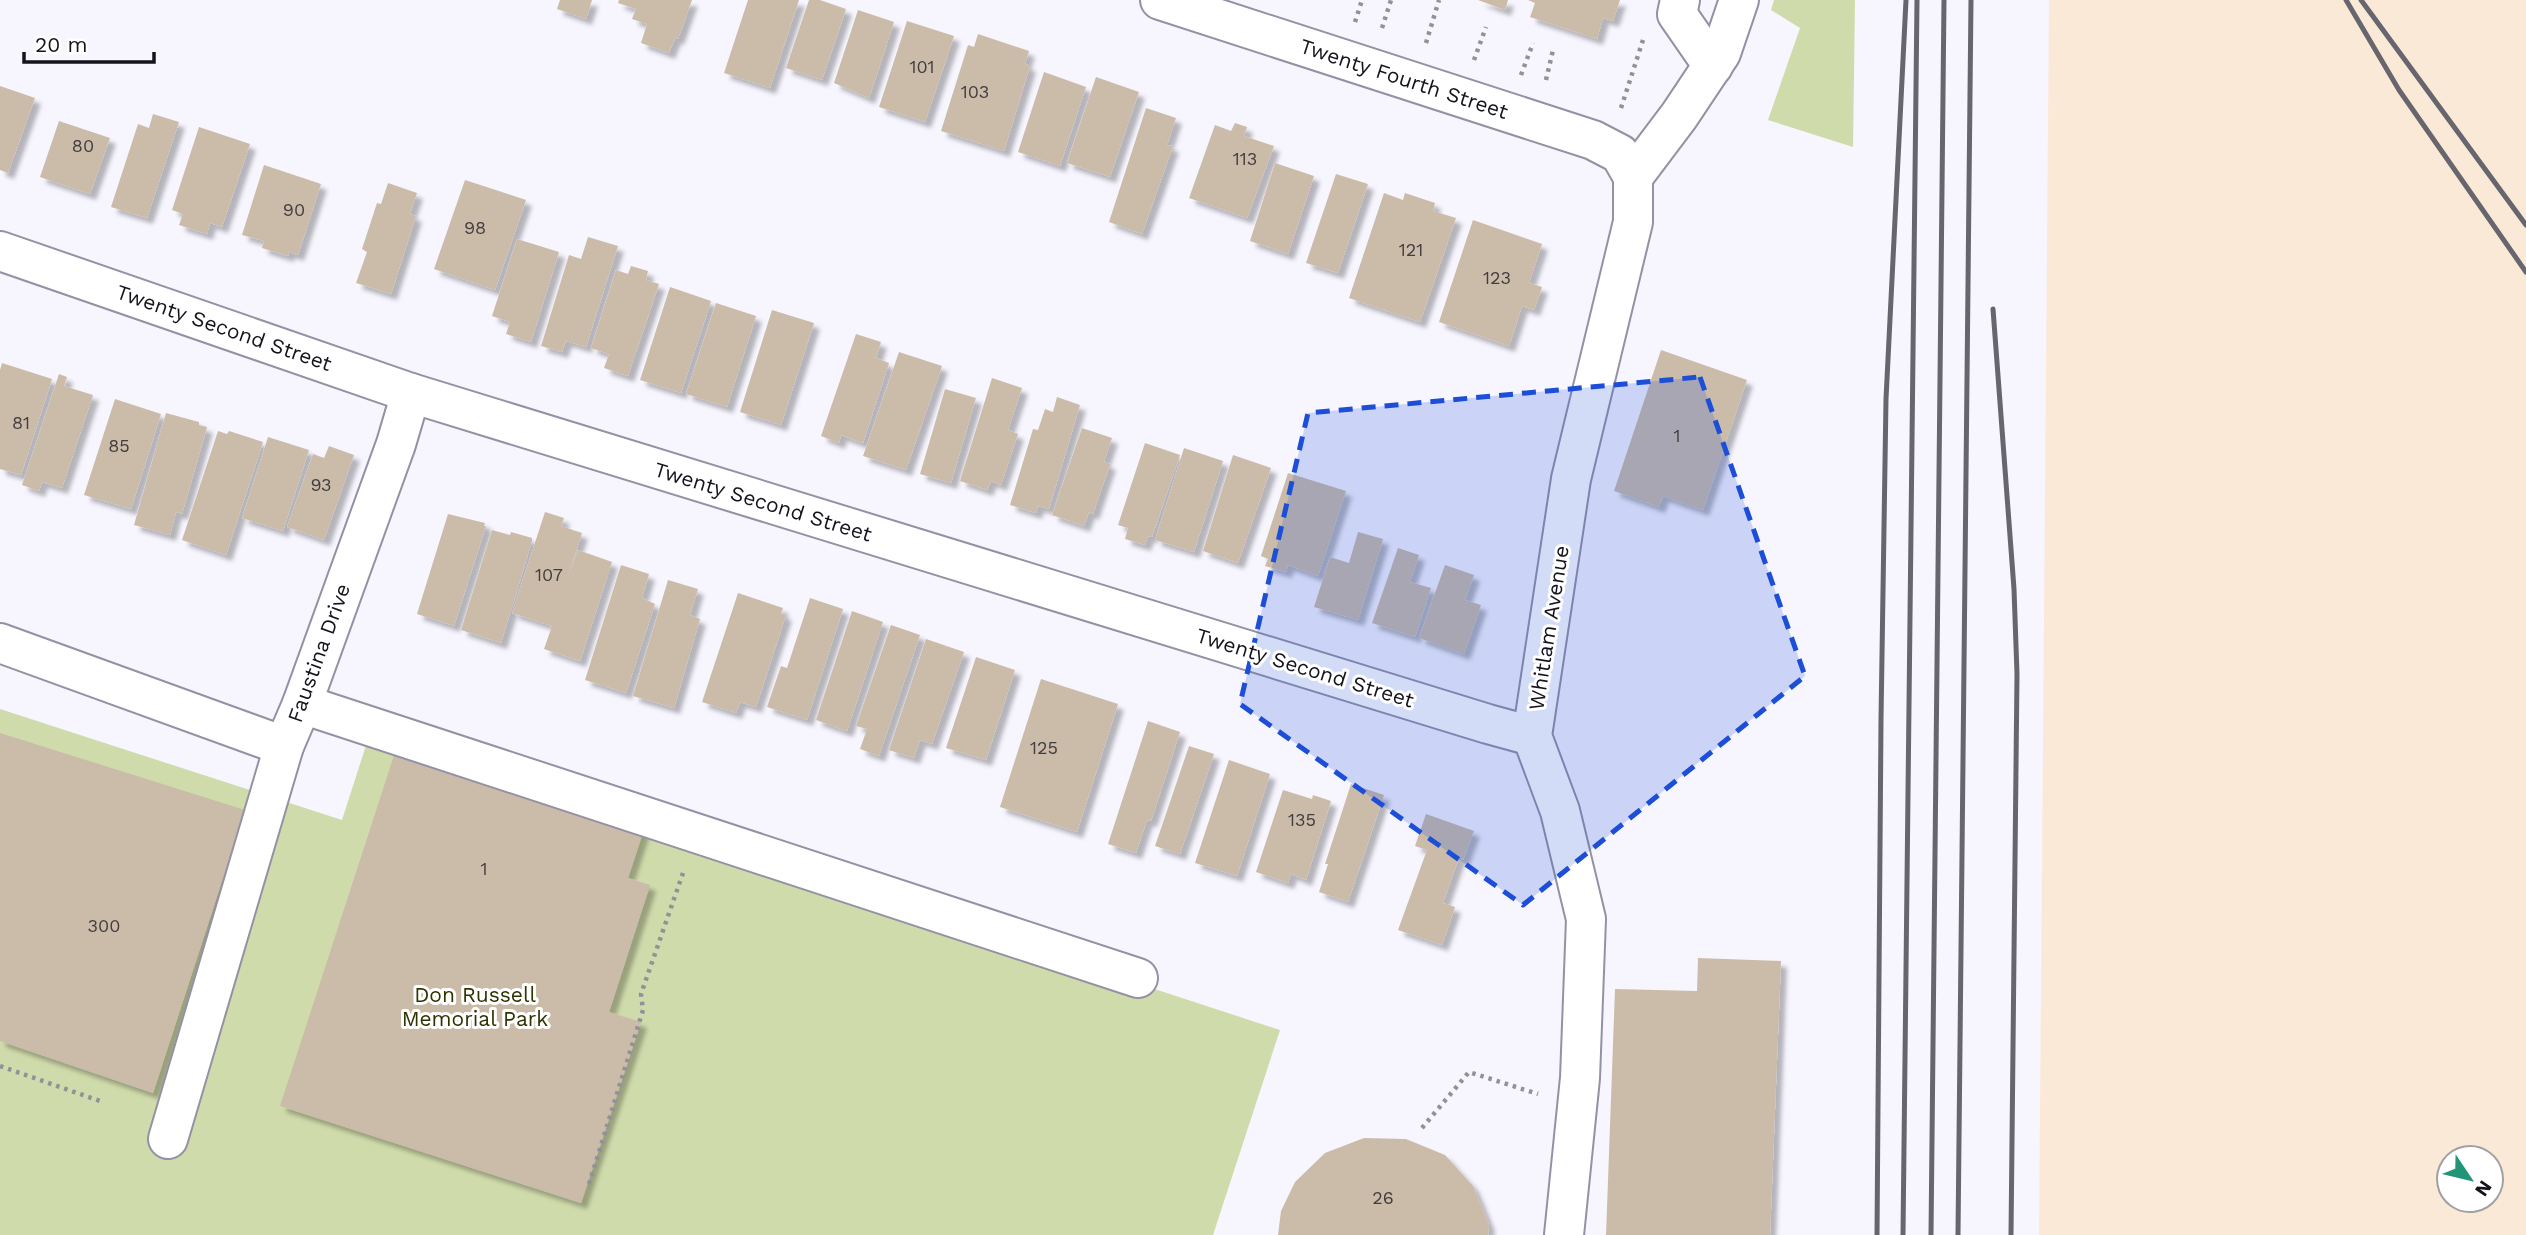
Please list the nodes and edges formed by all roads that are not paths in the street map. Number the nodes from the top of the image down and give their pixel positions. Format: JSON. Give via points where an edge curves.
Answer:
{"nodes":[{"id":1,"x":1160,"y":0,"type":"edge"},
{"id":2,"x":1680,"y":0,"type":"edge"},
{"id":3,"x":1739,"y":0,"type":"edge"},
{"id":4,"x":1713,"y":66,"type":"junction"},
{"id":5,"x":1633,"y":177,"type":"junction"},
{"id":6,"x":0,"y":251,"type":"edge"},
{"id":7,"x":411,"y":393,"type":"junction"},
{"id":8,"x":0,"y":643,"type":"edge"},
{"id":9,"x":302,"y":704,"type":"junction"},
{"id":10,"x":1532,"y":736,"type":"junction"},
{"id":11,"x":284,"y":746,"type":"junction"},
{"id":12,"x":1138,"y":978,"type":"dead end"},
{"id":13,"x":168,"y":1139,"type":"dead end"},
{"id":14,"x":1564,"y":1235,"type":"edge"}],
"edges":[{"from":1,"to":5,"type":"street","name":"Twenty Fourth Street","via":[[1592,140],[1620,154]]},
{"from":2,"to":4,"type":"street","via":[[1677,14]]},
{"from":3,"to":4,"type":"street"},
{"from":4,"to":5,"type":"street"},
{"from":5,"to":10,"type":"street","name":"Whitlam Avenue","via":[[1633,222],[1571,479]]},
{"from":6,"to":7,"type":"street","name":"Twenty Second Street"},
{"from":7,"to":9,"type":"street","name":"Faustina Drive"},
{"from":7,"to":10,"type":"street","name":"Twenty Second Street"},
{"from":8,"to":11,"type":"street","name":"Faustina Drive"},
{"from":9,"to":11,"type":"street","name":"Faustina Drive"},
{"from":9,"to":12,"type":"street"},
{"from":10,"to":14,"type":"street","name":"Whitlam Avenue","via":[[1560,811],[1586,919],[1580,1078]]},
{"from":11,"to":13,"type":"street"}]}
